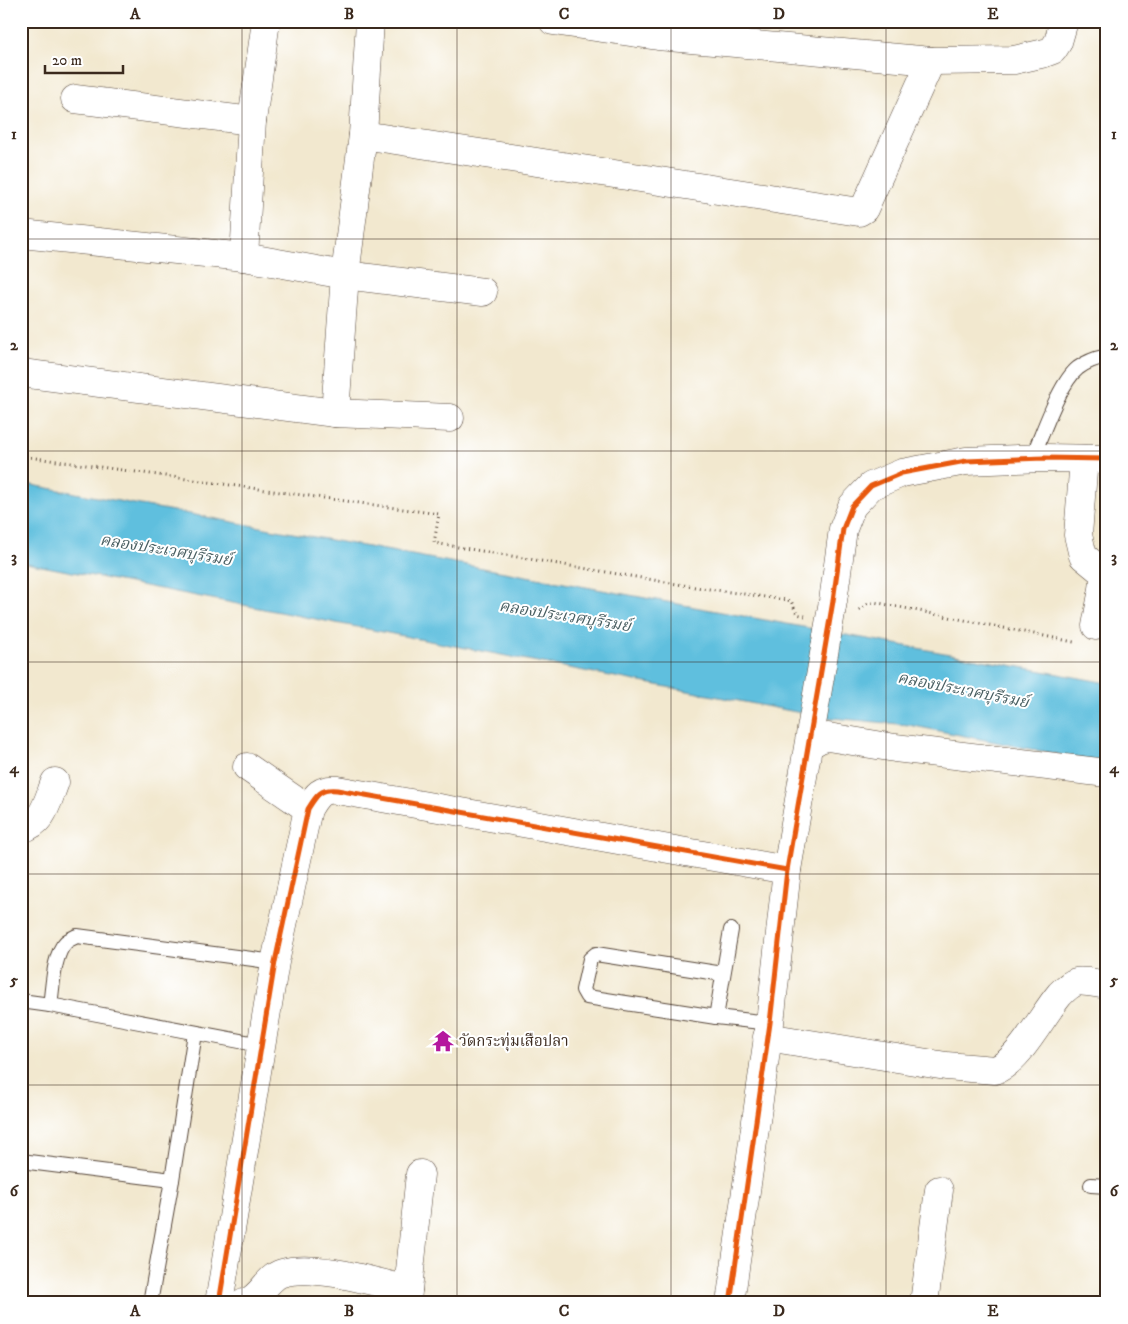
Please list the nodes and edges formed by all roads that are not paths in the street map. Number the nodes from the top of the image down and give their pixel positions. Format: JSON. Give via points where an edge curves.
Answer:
{"nodes":[{"id":1,"x":266,"y":21,"type":"edge"},
{"id":2,"x":370,"y":21,"type":"edge"},
{"id":3,"x":553,"y":21,"type":"edge"},
{"id":4,"x":1064,"y":21,"type":"edge"},
{"id":5,"x":931,"y":61,"type":"junction"},
{"id":6,"x":75,"y":99,"type":"dead end"},
{"id":7,"x":252,"y":121,"type":"junction"},
{"id":8,"x":362,"y":134,"type":"junction"},
{"id":9,"x":21,"y":234,"type":"edge"},
{"id":10,"x":244,"y":257,"type":"junction"},
{"id":11,"x":344,"y":275,"type":"junction"},
{"id":12,"x":483,"y":292,"type":"dead end"},
{"id":13,"x":1107,"y":356,"type":"edge"},
{"id":14,"x":21,"y":373,"type":"edge"},
{"id":15,"x":335,"y":413,"type":"junction"},
{"id":16,"x":450,"y":418,"type":"dead end"},
{"id":17,"x":1032,"y":458,"type":"junction"},
{"id":18,"x":1096,"y":459,"type":"edge"},
{"id":19,"x":1087,"y":634,"type":"road end"},
{"id":20,"x":810,"y":739,"type":"junction"},
{"id":21,"x":247,"y":767,"type":"dead end"},
{"id":22,"x":1107,"y":773,"type":"edge"},
{"id":23,"x":55,"y":782,"type":"dead end"},
{"id":24,"x":308,"y":809,"type":"junction"},
{"id":25,"x":21,"y":829,"type":"edge"},
{"id":26,"x":787,"y":870,"type":"junction"},
{"id":27,"x":731,"y":930,"type":"dead end"},
{"id":28,"x":275,"y":962,"type":"junction"},
{"id":29,"x":723,"y":974,"type":"junction"},
{"id":30,"x":1107,"y":985,"type":"edge"},
{"id":31,"x":21,"y":1001,"type":"edge"},
{"id":32,"x":50,"y":1005,"type":"junction"},
{"id":33,"x":716,"y":1017,"type":"junction"},
{"id":34,"x":768,"y":1030,"type":"junction"},
{"id":35,"x":195,"y":1033,"type":"junction"},
{"id":36,"x":261,"y":1045,"type":"junction"},
{"id":37,"x":21,"y":1161,"type":"edge"},
{"id":38,"x":420,"y":1174,"type":"dead end"},
{"id":39,"x":172,"y":1180,"type":"junction"},
{"id":40,"x":1092,"y":1185,"type":"dead end"},
{"id":41,"x":1107,"y":1186,"type":"edge"},
{"id":42,"x":939,"y":1190,"type":"dead end"},
{"id":43,"x":407,"y":1296,"type":"edge"},
{"id":44,"x":150,"y":1303,"type":"edge"},
{"id":45,"x":219,"y":1303,"type":"edge"},
{"id":46,"x":244,"y":1303,"type":"edge"},
{"id":47,"x":730,"y":1303,"type":"edge"},
{"id":48,"x":924,"y":1303,"type":"edge"}],
"edges":[{"from":1,"to":7,"type":"street"},
{"from":2,"to":8,"type":"street"},
{"from":3,"to":5,"type":"street","via":[[658,36]]},
{"from":4,"to":5,"type":"street","via":[[1058,42],[1053,50],[1045,53],[1014,60]]},
{"from":5,"to":8,"type":"street","via":[[864,209],[859,212]]},
{"from":6,"to":7,"type":"street"},
{"from":7,"to":10,"type":"street"},
{"from":8,"to":11,"type":"street"},
{"from":9,"to":10,"type":"street"},
{"from":10,"to":11,"type":"street"},
{"from":11,"to":12,"type":"street"},
{"from":11,"to":15,"type":"street"},
{"from":13,"to":17,"type":"lane","via":[[1077,369],[1062,390]]},
{"from":14,"to":15,"type":"street"},
{"from":15,"to":16,"type":"street"},
{"from":17,"to":18,"type":"street"},
{"from":17,"to":20,"type":"street","via":[[966,461],[902,473],[871,486],[852,506],[843,529]]},
{"from":18,"to":19,"type":"street","via":[[1078,535],[1083,556],[1105,574]]},
{"from":20,"to":22,"type":"street","via":[[828,737]]},
{"from":20,"to":26,"type":"street"},
{"from":21,"to":24,"type":"street"},
{"from":23,"to":25,"type":"street","via":[[40,818]]},
{"from":24,"to":26,"type":"street","via":[[322,790],[337,790]]},
{"from":24,"to":28,"type":"street"},
{"from":26,"to":34,"type":"street"},
{"from":27,"to":29,"type":"lane"},
{"from":28,"to":32,"type":"lane","via":[[77,936],[67,941],[57,959]]},
{"from":28,"to":36,"type":"street"},
{"from":29,"to":33,"type":"lane"},
{"from":29,"to":33,"type":"lane","via":[[596,954],[590,958],[583,990],[587,997]]},
{"from":30,"to":34,"type":"street","via":[[1076,982],[1066,987],[1016,1055],[995,1070],[946,1066]]},
{"from":31,"to":32,"type":"lane"},
{"from":32,"to":35,"type":"lane"},
{"from":33,"to":34,"type":"lane"},
{"from":34,"to":47,"type":"street"},
{"from":35,"to":36,"type":"lane"},
{"from":35,"to":39,"type":"lane"},
{"from":36,"to":45,"type":"street"},
{"from":37,"to":39,"type":"lane"},
{"from":38,"to":43,"type":"street"},
{"from":39,"to":44,"type":"lane"},
{"from":40,"to":41,"type":"lane"},
{"from":42,"to":48,"type":"street"},
{"from":43,"to":46,"type":"street","via":[[318,1270],[296,1270],[280,1273],[253,1301]]}]}
